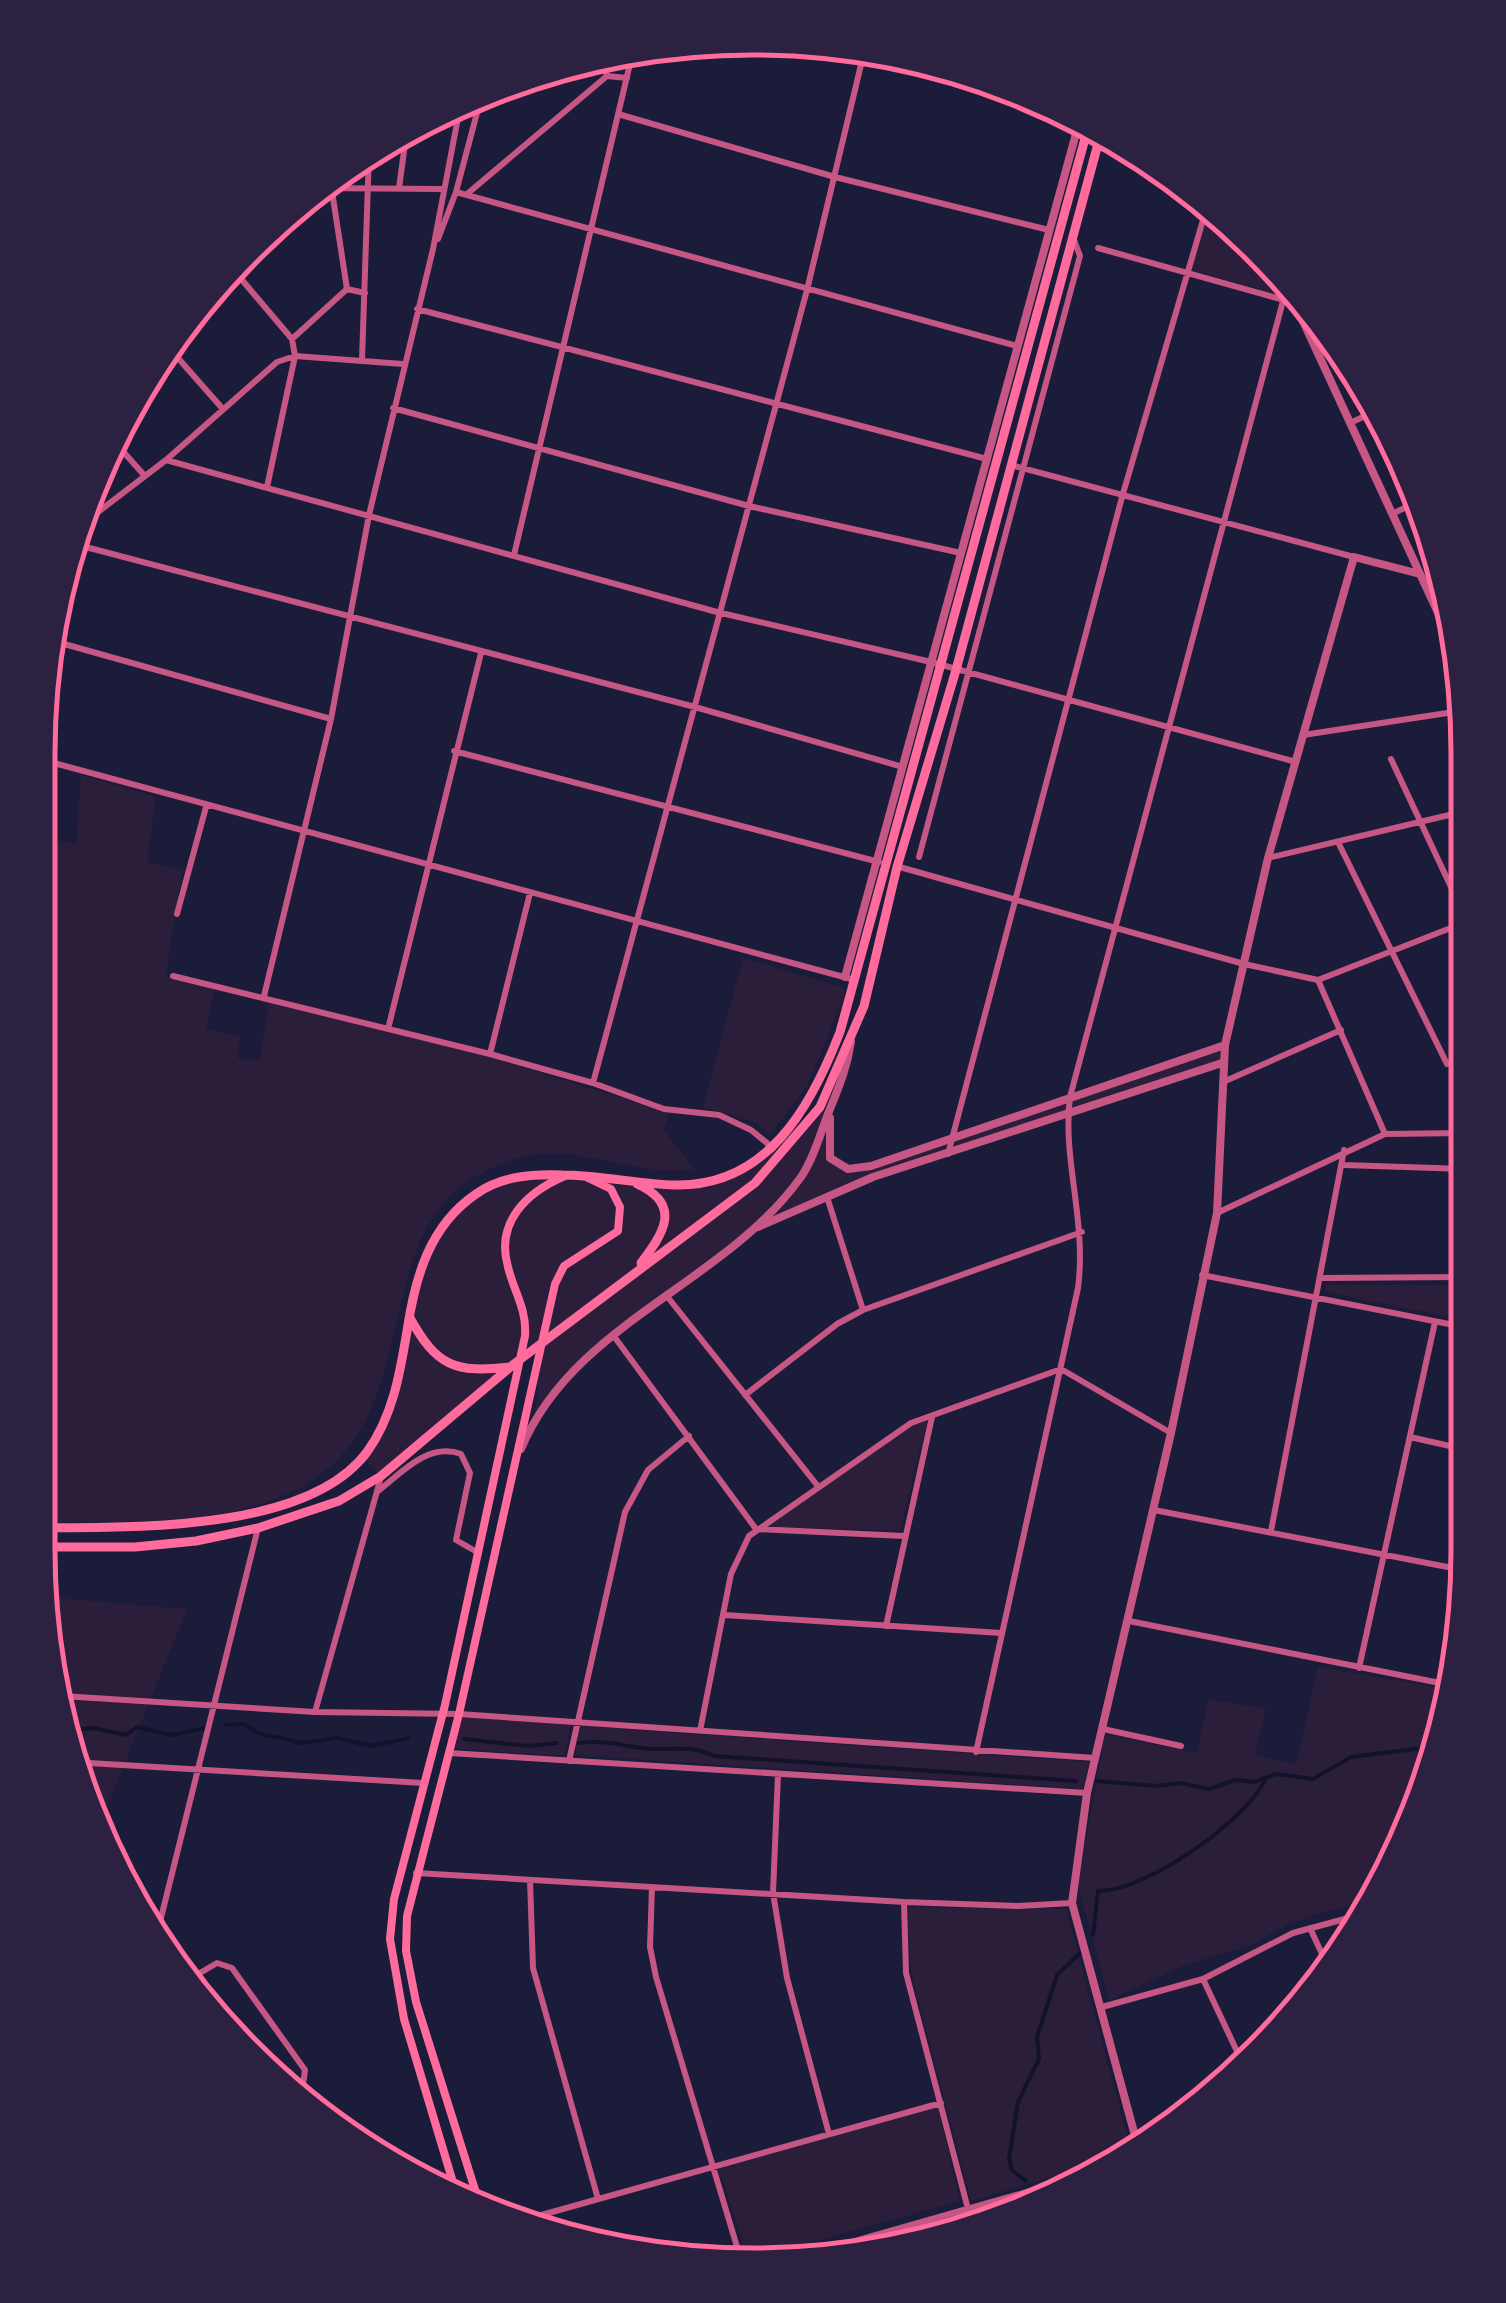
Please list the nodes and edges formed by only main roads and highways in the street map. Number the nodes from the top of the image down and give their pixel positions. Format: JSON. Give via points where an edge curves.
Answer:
{"nodes":[{"id":1,"x":1085,"y":139,"type":"edge"},
{"id":2,"x":1097,"y":146,"type":"edge"},
{"id":3,"x":574,"y":1175,"type":"junction"},
{"id":4,"x":620,"y":1178,"type":"junction"},
{"id":5,"x":634,"y":1273,"type":"junction"},
{"id":6,"x":409,"y":1315,"type":"junction"},
{"id":7,"x":512,"y":1366,"type":"junction"},
{"id":8,"x":55,"y":1527,"type":"edge"},
{"id":9,"x":55,"y":1547,"type":"edge"},
{"id":10,"x":452,"y":2180,"type":"edge"},
{"id":11,"x":475,"y":2190,"type":"edge"}],
"edges":[{"from":1,"to":4,"type":"main road","via":[[881,862],[840,1032],[812,1100],[773,1148],[734,1175],[679,1185]]},
{"from":2,"to":5,"type":"main road","via":[[852,1037],[820,1107],[755,1182]]},
{"from":3,"to":4,"type":"main road"},
{"from":3,"to":6,"type":"main road","via":[[507,1178],[458,1207],[428,1250]]},
{"from":3,"to":10,"type":"main road","via":[[534,1190],[506,1230],[525,1336],[444,1713],[394,1900],[390,1939],[404,2019]]},
{"from":3,"to":11,"type":"main road","via":[[611,1189],[622,1218],[618,1231],[564,1266],[552,1292],[450,1753],[414,1873],[406,1935],[416,2002]]},
{"from":4,"to":5,"type":"main road","via":[[652,1194],[665,1217],[665,1233]]},
{"from":5,"to":7,"type":"main road"},
{"from":6,"to":7,"type":"main road","via":[[436,1357],[458,1368]]},
{"from":6,"to":8,"type":"main road","via":[[392,1406],[366,1453],[336,1480],[228,1519]]},
{"from":7,"to":9,"type":"main road","via":[[381,1476],[339,1500],[258,1528],[146,1547]]}]}
